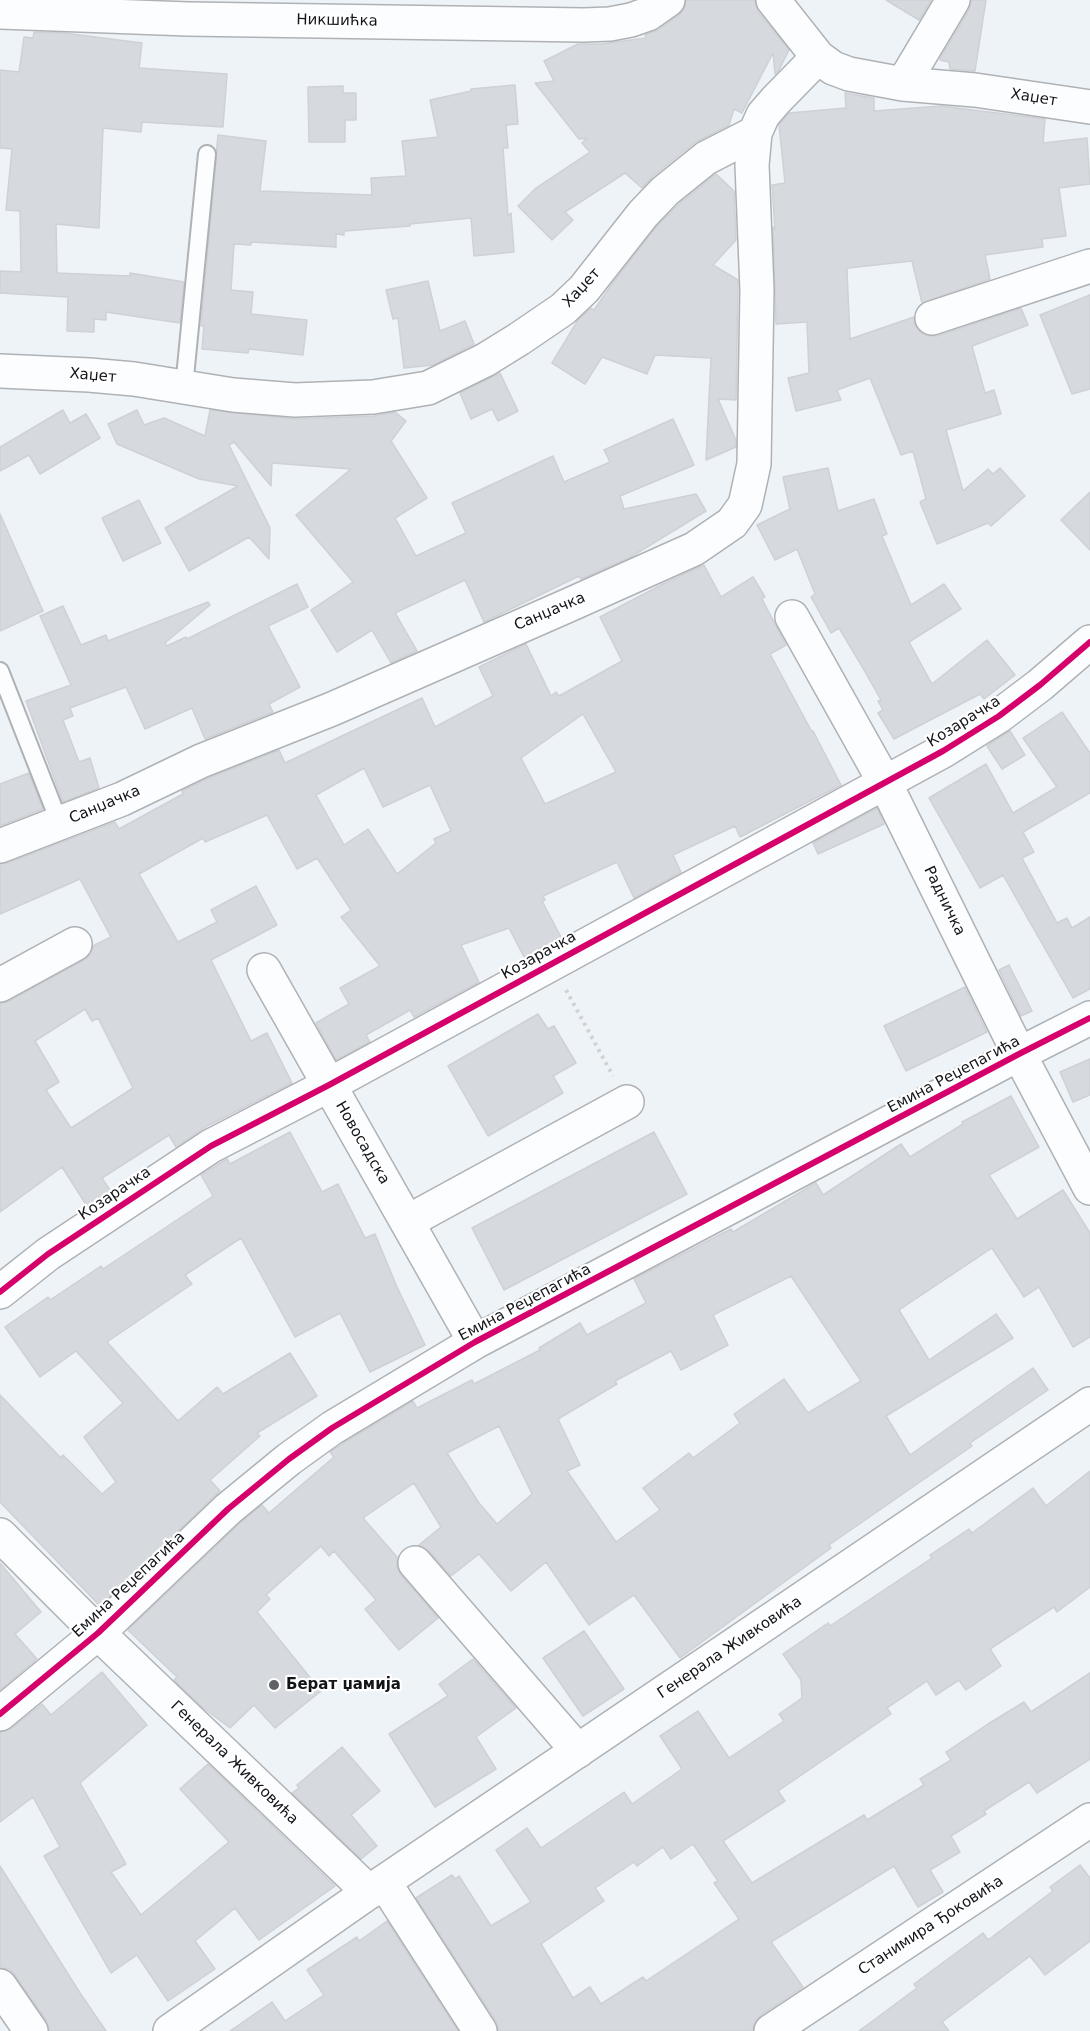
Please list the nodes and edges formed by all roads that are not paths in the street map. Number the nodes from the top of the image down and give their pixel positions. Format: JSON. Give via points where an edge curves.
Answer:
{"nodes":[{"id":1,"x":668,"y":0,"type":"edge"},
{"id":2,"x":773,"y":0,"type":"edge"},
{"id":3,"x":953,"y":0,"type":"edge"},
{"id":4,"x":0,"y":12,"type":"edge"},
{"id":5,"x":818,"y":57,"type":"junction"},
{"id":6,"x":903,"y":84,"type":"junction"},
{"id":7,"x":1090,"y":107,"type":"edge"},
{"id":8,"x":755,"y":133,"type":"junction"},
{"id":9,"x":207,"y":154,"type":"dead end"},
{"id":10,"x":1090,"y":266,"type":"edge"},
{"id":11,"x":932,"y":318,"type":"dead end"},
{"id":12,"x":0,"y":371,"type":"edge"},
{"id":13,"x":184,"y":387,"type":"junction"},
{"id":14,"x":792,"y":617,"type":"dead end"},
{"id":15,"x":1090,"y":642,"type":"edge"},
{"id":16,"x":0,"y":671,"type":"edge"},
{"id":17,"x":885,"y":783,"type":"junction"},
{"id":18,"x":60,"y":824,"type":"junction"},
{"id":19,"x":0,"y":846,"type":"edge"},
{"id":20,"x":75,"y":944,"type":"dead end"},
{"id":21,"x":264,"y":970,"type":"dead end"},
{"id":22,"x":0,"y":985,"type":"edge"},
{"id":23,"x":1090,"y":1018,"type":"edge"},
{"id":24,"x":1019,"y":1054,"type":"junction"},
{"id":25,"x":329,"y":1085,"type":"junction"},
{"id":26,"x":627,"y":1102,"type":"road end"},
{"id":27,"x":1090,"y":1188,"type":"edge"},
{"id":28,"x":407,"y":1222,"type":"junction"},
{"id":29,"x":0,"y":1292,"type":"edge"},
{"id":30,"x":475,"y":1342,"type":"junction"},
{"id":31,"x":1090,"y":1404,"type":"edge"},
{"id":32,"x":0,"y":1535,"type":"edge"},
{"id":33,"x":415,"y":1563,"type":"dead end"},
{"id":34,"x":98,"y":1633,"type":"junction"},
{"id":35,"x":0,"y":1714,"type":"edge"},
{"id":36,"x":578,"y":1751,"type":"junction"},
{"id":37,"x":1090,"y":1820,"type":"edge"},
{"id":38,"x":377,"y":1887,"type":"junction"},
{"id":39,"x":0,"y":1986,"type":"edge"},
{"id":40,"x":31,"y":2031,"type":"edge"},
{"id":41,"x":170,"y":2031,"type":"edge"},
{"id":42,"x":480,"y":2031,"type":"edge"},
{"id":43,"x":771,"y":2031,"type":"edge"}],
"edges":[{"from":1,"to":4,"type":"street","name":"Никшићка","via":[[631,20],[584,25]]},
{"from":2,"to":5,"type":"street"},
{"from":3,"to":6,"type":"street"},
{"from":5,"to":6,"type":"street","name":"Хаџет","via":[[849,74]]},
{"from":5,"to":8,"type":"street","via":[[763,115]]},
{"from":6,"to":7,"type":"street","name":"Хаџет"},
{"from":8,"to":13,"type":"street","name":"Хаџет","via":[[706,158],[665,191],[563,309],[485,360],[428,388],[373,397],[295,400]]},
{"from":8,"to":18,"type":"street","name":"Санџачка","via":[[754,464],[745,505],[732,523],[694,549],[663,563]]},
{"from":9,"to":13,"type":"lane"},
{"from":10,"to":11,"type":"street"},
{"from":12,"to":13,"type":"street","name":"Хаџет","via":[[89,375]]},
{"from":14,"to":17,"type":"street","name":"Радничка"},
{"from":15,"to":17,"type":"street","name":"Козарачка","via":[[999,716]]},
{"from":16,"to":18,"type":"lane"},
{"from":17,"to":24,"type":"street","name":"Радничка"},
{"from":17,"to":25,"type":"street","name":"Козарачка"},
{"from":18,"to":19,"type":"street","name":"Санџачка"},
{"from":20,"to":22,"type":"street"},
{"from":21,"to":25,"type":"street","name":"Новосадска"},
{"from":23,"to":24,"type":"street","name":"Емина Реџепагића"},
{"from":24,"to":27,"type":"street","name":"Радничка"},
{"from":24,"to":30,"type":"street","name":"Емина Реџепагића"},
{"from":25,"to":28,"type":"street","name":"Новосадска"},
{"from":25,"to":29,"type":"street","name":"Козарачка","via":[[211,1146],[57,1248]]},
{"from":26,"to":28,"type":"street"},
{"from":28,"to":30,"type":"street","name":"Новосадска"},
{"from":30,"to":34,"type":"street","name":"Емина Реџепагића","via":[[362,1409],[289,1459],[228,1509]]},
{"from":31,"to":36,"type":"street","name":"Генерала Живковића"},
{"from":32,"to":34,"type":"street","name":"Генерала Живковића"},
{"from":33,"to":36,"type":"street"},
{"from":34,"to":35,"type":"street","name":"Емина Реџепагића"},
{"from":34,"to":38,"type":"street","name":"Генерала Живковића"},
{"from":36,"to":38,"type":"street","name":"Генерала Живковића"},
{"from":37,"to":43,"type":"street","name":"Станимира Ђоковића"},
{"from":38,"to":41,"type":"street","name":"Генерала Живковића"},
{"from":38,"to":42,"type":"street"},
{"from":39,"to":40,"type":"street"}]}
